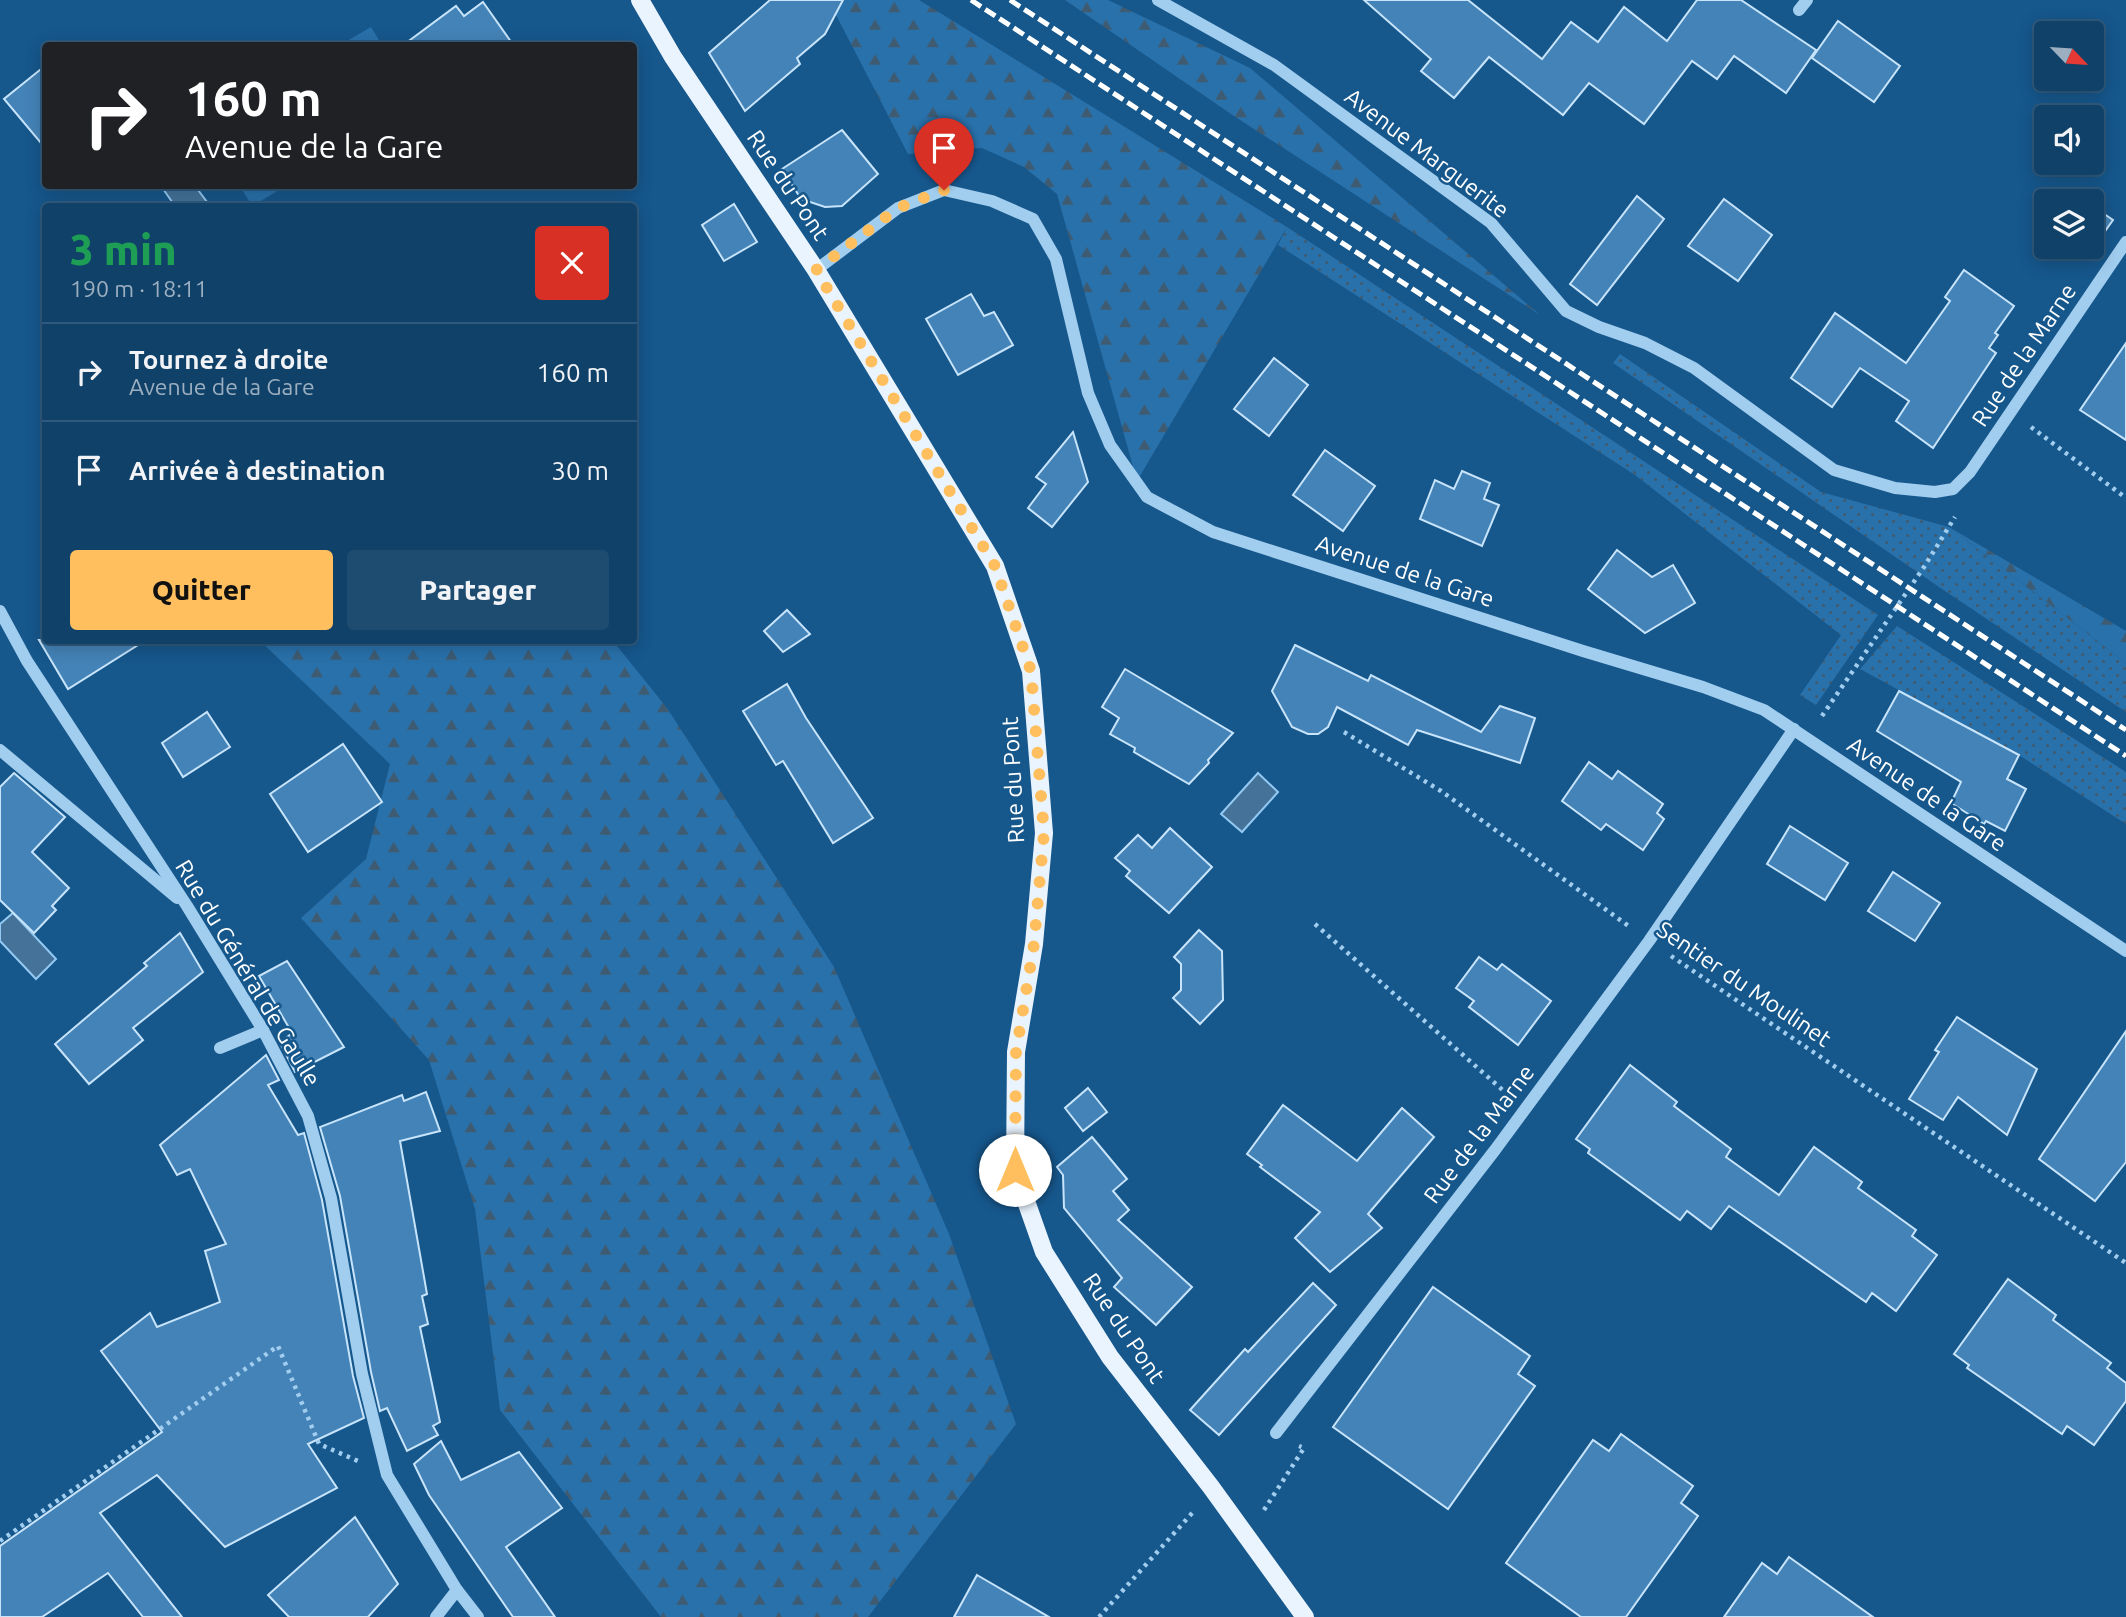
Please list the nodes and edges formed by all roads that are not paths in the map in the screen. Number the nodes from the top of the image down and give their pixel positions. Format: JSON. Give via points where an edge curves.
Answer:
{"nodes":[{"id":1,"x":640,"y":0,"type":"edge"},
{"id":2,"x":1158,"y":0,"type":"edge"},
{"id":3,"x":2126,"y":242,"type":"edge"},
{"id":4,"x":816,"y":270,"type":"junction"},
{"id":5,"x":1953,"y":489,"type":"joint"},
{"id":6,"x":0,"y":611,"type":"edge"},
{"id":7,"x":1794,"y":729,"type":"junction"},
{"id":8,"x":0,"y":750,"type":"edge"},
{"id":9,"x":187,"y":906,"type":"junction"},
{"id":10,"x":2126,"y":951,"type":"edge"},
{"id":11,"x":263,"y":1030,"type":"junction"},
{"id":12,"x":220,"y":1048,"type":"dead end"},
{"id":13,"x":1276,"y":1433,"type":"road end"},
{"id":14,"x":457,"y":1590,"type":"junction"},
{"id":15,"x":436,"y":1617,"type":"edge"},
{"id":16,"x":478,"y":1617,"type":"edge"},
{"id":17,"x":1305,"y":1617,"type":"edge"}],
"edges":[{"from":1,"to":4,"type":"main road","name":"Rue du Pont"},
{"from":2,"to":5,"type":"street","name":"Avenue Marguerite","via":[[1275,65],[1491,223],[1566,311],[1694,368],[1834,470],[1895,488]]},
{"from":3,"to":5,"type":"street","name":"Rue de la Marne","via":[[1970,472]]},
{"from":4,"to":7,"type":"street","name":"Avenue de la Gare","via":[[898,208],[944,190],[992,201],[1033,219],[1056,258],[1088,394],[1110,445],[1147,497],[1213,532],[1703,687],[1764,710]]},
{"from":4,"to":17,"type":"main road","name":"Rue du Pont","via":[[995,566],[1031,671],[1044,833],[1034,944],[1016,1052],[1015,1170],[1044,1252],[1110,1357]]},
{"from":6,"to":9,"type":"street","name":"Rue du Général de Gaulle","via":[[27,661]]},
{"from":7,"to":10,"type":"street","name":"Avenue de la Gare"},
{"from":7,"to":13,"type":"street","name":"Rue de la Marne","via":[[1649,941]]},
{"from":8,"to":9,"type":"street"},
{"from":9,"to":11,"type":"street","name":"Rue du Général de Gaulle"},
{"from":11,"to":12,"type":"street"},
{"from":11,"to":14,"type":"street","name":"Rue du Général de Gaulle","via":[[308,1116],[331,1198],[362,1374],[387,1475]]},
{"from":14,"to":15,"type":"street"},
{"from":14,"to":16,"type":"street","name":"Rue du Général de Gaulle"}]}
